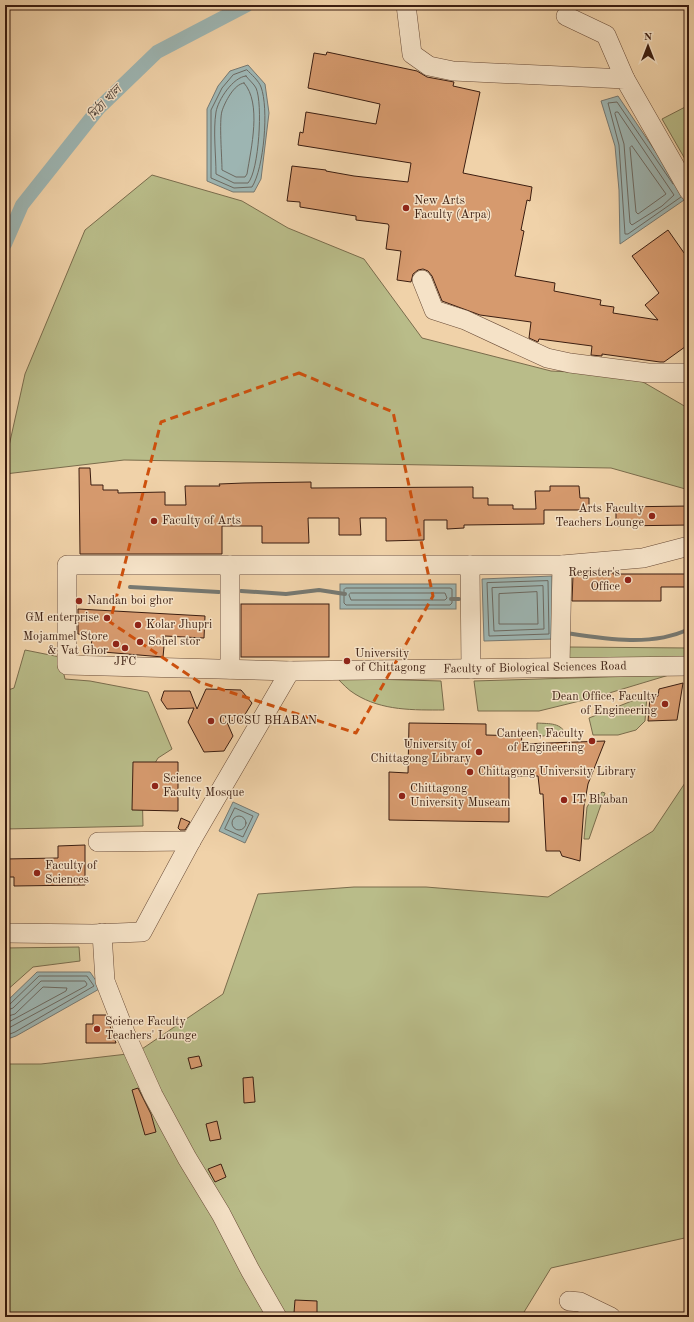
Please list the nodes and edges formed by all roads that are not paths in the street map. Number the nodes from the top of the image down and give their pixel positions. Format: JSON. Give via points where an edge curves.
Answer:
{"nodes":[{"id":1,"x":406,"y":5,"type":"edge"},
{"id":2,"x":566,"y":16,"type":"dead end"},
{"id":3,"x":625,"y":79,"type":"junction"},
{"id":4,"x":689,"y":191,"type":"edge"},
{"id":5,"x":422,"y":280,"type":"dead end"},
{"id":6,"x":689,"y":373,"type":"edge"},
{"id":7,"x":689,"y":546,"type":"edge"},
{"id":8,"x":230,"y":565,"type":"junction"},
{"id":9,"x":470,"y":565,"type":"junction"},
{"id":10,"x":562,"y":565,"type":"junction"},
{"id":11,"x":689,"y":666,"type":"edge"},
{"id":12,"x":560,"y":667,"type":"junction"},
{"id":13,"x":471,"y":669,"type":"junction"},
{"id":14,"x":230,"y":670,"type":"junction"},
{"id":15,"x":290,"y":671,"type":"junction"},
{"id":16,"x":191,"y":841,"type":"junction"},
{"id":17,"x":98,"y":842,"type":"dead end"},
{"id":18,"x":5,"y":933,"type":"edge"},
{"id":19,"x":102,"y":933,"type":"junction"},
{"id":20,"x":569,"y":1301,"type":"dead end"},
{"id":21,"x":277,"y":1317,"type":"edge"},
{"id":22,"x":611,"y":1317,"type":"edge"}],
"edges":[{"from":1,"to":3,"type":"street","via":[[412,54],[429,66],[454,71]]},
{"from":2,"to":3,"type":"street","via":[[606,35]]},
{"from":3,"to":4,"type":"street"},
{"from":5,"to":6,"type":"street","via":[[434,310],[471,323],[547,358],[648,373]]},
{"from":7,"to":10,"type":"street","via":[[643,558]]},
{"from":8,"to":9,"type":"street"},
{"from":8,"to":14,"type":"street"},
{"from":8,"to":14,"type":"street","name":"Faculty of Biological Sciences Road","via":[[67,565],[67,665]]},
{"from":9,"to":10,"type":"street"},
{"from":9,"to":13,"type":"street"},
{"from":10,"to":12,"type":"street"},
{"from":11,"to":12,"type":"street","name":"Faculty of Biological Sciences Road"},
{"from":12,"to":13,"type":"street","name":"Faculty of Biological Sciences Road"},
{"from":13,"to":15,"type":"street","name":"Faculty of Biological Sciences Road"},
{"from":14,"to":15,"type":"street","name":"Faculty of Biological Sciences Road"},
{"from":15,"to":16,"type":"street"},
{"from":16,"to":17,"type":"street"},
{"from":16,"to":19,"type":"street","via":[[142,932]]},
{"from":18,"to":19,"type":"street"},
{"from":19,"to":21,"type":"street","via":[[105,981],[153,1095],[187,1158],[222,1214]]},
{"from":20,"to":22,"type":"street","via":[[580,1302]]}]}
